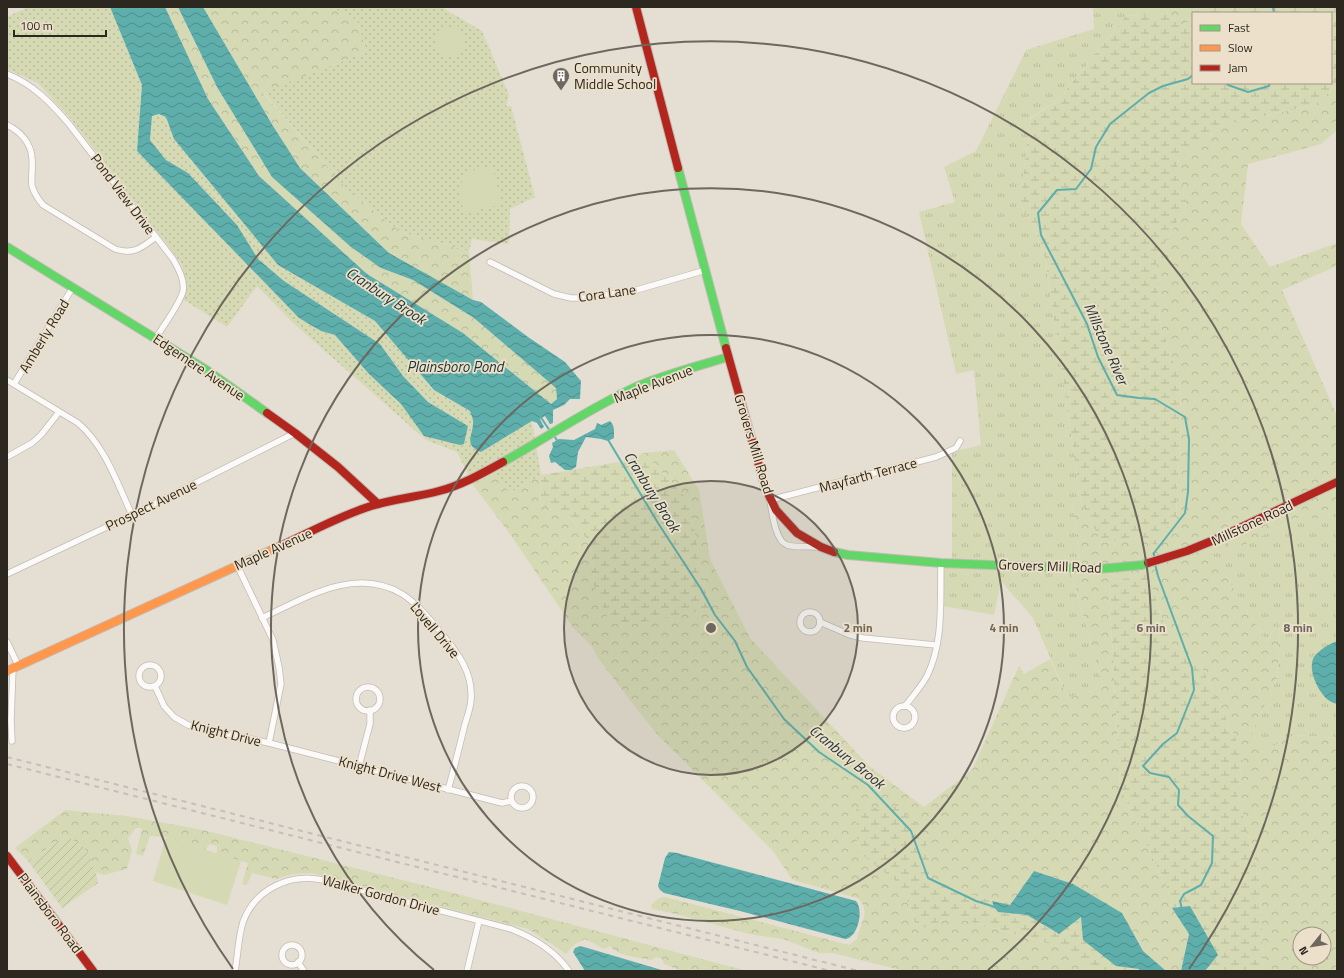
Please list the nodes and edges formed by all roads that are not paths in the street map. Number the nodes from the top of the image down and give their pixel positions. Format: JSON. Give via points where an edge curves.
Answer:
{"nodes":[{"id":1,"x":636,"y":7,"type":"edge"},
{"id":2,"x":7,"y":74,"type":"edge"},
{"id":3,"x":7,"y":125,"type":"edge"},
{"id":4,"x":156,"y":237,"type":"junction"},
{"id":5,"x":7,"y":247,"type":"edge"},
{"id":6,"x":490,"y":262,"type":"dead end"},
{"id":7,"x":706,"y":270,"type":"junction"},
{"id":8,"x":73,"y":287,"type":"junction"},
{"id":9,"x":156,"y":338,"type":"junction"},
{"id":10,"x":728,"y":357,"type":"junction"},
{"id":11,"x":7,"y":380,"type":"edge"},
{"id":12,"x":14,"y":384,"type":"junction"},
{"id":13,"x":59,"y":412,"type":"junction"},
{"id":14,"x":295,"y":433,"type":"junction"},
{"id":15,"x":960,"y":441,"type":"dead end"},
{"id":16,"x":7,"y":457,"type":"edge"},
{"id":17,"x":1337,"y":482,"type":"edge"},
{"id":18,"x":770,"y":500,"type":"junction"},
{"id":19,"x":378,"y":504,"type":"junction"},
{"id":20,"x":132,"y":515,"type":"junction"},
{"id":21,"x":821,"y":547,"type":"junction"},
{"id":22,"x":1165,"y":559,"type":"joint"},
{"id":23,"x":941,"y":563,"type":"junction"},
{"id":24,"x":237,"y":565,"type":"junction"},
{"id":25,"x":7,"y":574,"type":"edge"},
{"id":26,"x":262,"y":618,"type":"junction"},
{"id":27,"x":820,"y":622,"type":"dead end"},
{"id":28,"x":7,"y":642,"type":"edge"},
{"id":29,"x":936,"y":645,"type":"junction"},
{"id":30,"x":13,"y":668,"type":"edge"},
{"id":31,"x":155,"y":686,"type":"junction"},
{"id":32,"x":905,"y":706,"type":"dead end"},
{"id":33,"x":370,"y":710,"type":"junction"},
{"id":34,"x":12,"y":741,"type":"dead end"},
{"id":35,"x":269,"y":743,"type":"junction"},
{"id":36,"x":359,"y":766,"type":"junction"},
{"id":37,"x":448,"y":790,"type":"junction"},
{"id":38,"x":512,"y":801,"type":"junction"},
{"id":39,"x":7,"y":856,"type":"edge"},
{"id":40,"x":479,"y":921,"type":"junction"},
{"id":41,"x":298,"y":962,"type":"dead end"},
{"id":42,"x":93,"y":971,"type":"edge"},
{"id":43,"x":236,"y":971,"type":"edge"},
{"id":44,"x":304,"y":971,"type":"edge"},
{"id":45,"x":467,"y":971,"type":"edge"},
{"id":46,"x":570,"y":971,"type":"edge"}],
"edges":[{"from":1,"to":7,"type":"street","name":"Grovers Mill Road"},
{"from":2,"to":4,"type":"street","name":"Pond View Drive","via":[[18,78],[52,104]]},
{"from":3,"to":4,"type":"street","via":[[20,133],[28,144],[32,157],[32,186],[36,197],[43,205],[123,252],[139,249]]},
{"from":4,"to":9,"type":"street","name":"Pond View Drive","via":[[178,268],[183,291]]},
{"from":5,"to":8,"type":"street","name":"Edgemere Avenue"},
{"from":6,"to":7,"type":"street","name":"Cora Lane","via":[[554,294],[571,298],[633,291]]},
{"from":7,"to":10,"type":"street","name":"Grovers Mill Road"},
{"from":8,"to":9,"type":"street","name":"Edgemere Avenue"},
{"from":8,"to":12,"type":"street","name":"Amberly Road"},
{"from":9,"to":14,"type":"street","name":"Edgemere Avenue","via":[[208,371]]},
{"from":10,"to":18,"type":"street","name":"Grovers Mill Road"},
{"from":10,"to":19,"type":"street","name":"Maple Avenue","via":[[659,378],[607,401],[460,484],[420,496]]},
{"from":11,"to":12,"type":"street"},
{"from":12,"to":13,"type":"street"},
{"from":13,"to":16,"type":"street","via":[[32,443]]},
{"from":13,"to":20,"type":"street","via":[[78,423],[97,444]]},
{"from":14,"to":19,"type":"street","name":"Edgemere Avenue","via":[[348,475]]},
{"from":14,"to":20,"type":"street","name":"Prospect Avenue"},
{"from":15,"to":18,"type":"street","name":"Mayfarth Terrace","via":[[956,448],[936,457]]},
{"from":17,"to":22,"type":"street","name":"Millstone Road","via":[[1226,535]]},
{"from":18,"to":21,"type":"street","name":"Grovers Mill Road","via":[[797,533]]},
{"from":18,"to":21,"type":"street","via":[[780,540],[788,545]]},
{"from":19,"to":24,"type":"street","name":"Maple Avenue"},
{"from":20,"to":25,"type":"street","name":"Prospect Avenue"},
{"from":21,"to":23,"type":"street","name":"Grovers Mill Road","via":[[848,555]]},
{"from":22,"to":23,"type":"street","name":"Grovers Mill Road","via":[[1142,565],[1099,569]]},
{"from":23,"to":29,"type":"street","via":[[939,631]]},
{"from":24,"to":26,"type":"street"},
{"from":24,"to":30,"type":"street","name":"Maple Avenue"},
{"from":26,"to":35,"type":"street","via":[[272,640],[281,684]]},
{"from":26,"to":37,"type":"street","name":"Lovell Drive","via":[[334,586],[354,583],[388,587],[421,609],[454,648],[470,681],[471,700]]},
{"from":27,"to":29,"type":"street","via":[[850,636]]},
{"from":28,"to":30,"type":"street"},
{"from":29,"to":32,"type":"street","via":[[926,677]]},
{"from":30,"to":34,"type":"street"},
{"from":31,"to":31,"type":"street","via":[[160,680],[161,672],[156,666],[148,664],[139,672],[140,680],[144,685]]},
{"from":31,"to":35,"type":"street","name":"Knight Drive","via":[[164,706],[174,717],[188,725]]},
{"from":33,"to":33,"type":"street","via":[[379,705],[380,696],[374,689],[367,687],[359,692],[357,701],[362,709]]},
{"from":33,"to":36,"type":"street","via":[[370,724]]},
{"from":35,"to":36,"type":"street","name":"Knight Drive West"},
{"from":36,"to":37,"type":"street","name":"Knight Drive West"},
{"from":37,"to":38,"type":"street","name":"Knight Drive West","via":[[502,803]]},
{"from":38,"to":38,"type":"street","via":[[518,807],[526,808],[533,800],[533,793],[527,786],[520,785],[512,792]]},
{"from":39,"to":42,"type":"street","name":"Plainsboro Road"},
{"from":40,"to":43,"type":"street","name":"Walker Gordon Drive","via":[[323,880],[292,879],[267,891],[248,912],[241,930]]},
{"from":40,"to":45,"type":"street"},
{"from":40,"to":46,"type":"street","name":"Walker Gordon Drive","via":[[531,937],[554,953]]},
{"from":41,"to":44,"type":"street"}]}
